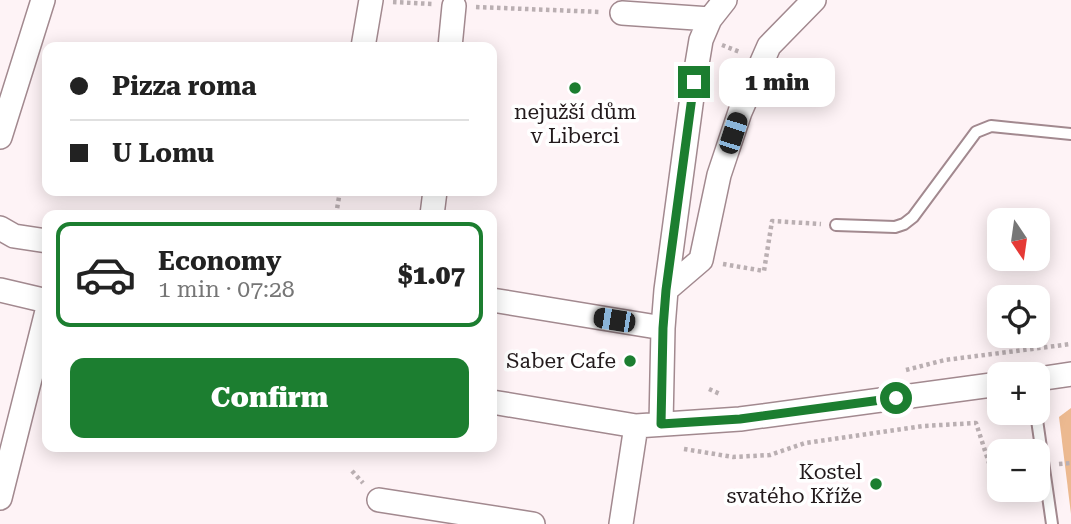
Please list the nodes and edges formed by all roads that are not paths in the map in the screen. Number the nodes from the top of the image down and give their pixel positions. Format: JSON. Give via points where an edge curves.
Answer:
{"nodes":[{"id":1,"x":43,"y":0,"type":"edge"},
{"id":2,"x":371,"y":0,"type":"edge"},
{"id":3,"x":725,"y":0,"type":"edge"},
{"id":4,"x":814,"y":0,"type":"edge"},
{"id":5,"x":454,"y":6,"type":"road end"},
{"id":6,"x":622,"y":12,"type":"road end"},
{"id":7,"x":710,"y":19,"type":"junction"},
{"id":8,"x":364,"y":42,"type":"edge"},
{"id":9,"x":450,"y":42,"type":"edge"},
{"id":10,"x":1071,"y":134,"type":"edge"},
{"id":11,"x":0,"y":137,"type":"edge"},
{"id":12,"x":836,"y":225,"type":"road end"},
{"id":13,"x":7,"y":232,"type":"edge"},
{"id":14,"x":42,"y":240,"type":"edge"},
{"id":15,"x":0,"y":290,"type":"edge"},
{"id":16,"x":666,"y":290,"type":"junction"},
{"id":17,"x":42,"y":300,"type":"edge"},
{"id":18,"x":497,"y":301,"type":"edge"},
{"id":19,"x":663,"y":328,"type":"junction"},
{"id":20,"x":42,"y":331,"type":"edge"},
{"id":21,"x":1071,"y":374,"type":"edge"},
{"id":22,"x":1050,"y":377,"type":"edge"},
{"id":23,"x":987,"y":386,"type":"edge"},
{"id":24,"x":497,"y":403,"type":"edge"},
{"id":25,"x":661,"y":424,"type":"junction"},
{"id":26,"x":1038,"y":425,"type":"edge"},
{"id":27,"x":636,"y":426,"type":"junction"},
{"id":28,"x":0,"y":498,"type":"edge"},
{"id":29,"x":379,"y":500,"type":"dead end"},
{"id":30,"x":533,"y":524,"type":"edge"},
{"id":31,"x":621,"y":524,"type":"edge"},
{"id":32,"x":1052,"y":524,"type":"edge"}],
"edges":[{"from":1,"to":11,"type":"street"},
{"from":2,"to":8,"type":"street"},
{"from":3,"to":7,"type":"street"},
{"from":4,"to":16,"type":"street","via":[[769,46],[719,175],[701,260]]},
{"from":5,"to":9,"type":"street"},
{"from":6,"to":7,"type":"street"},
{"from":7,"to":16,"type":"street","via":[[701,40],[694,82]]},
{"from":10,"to":12,"type":"lane","via":[[991,126],[976,132],[904,224]]},
{"from":13,"to":14,"type":"street"},
{"from":15,"to":17,"type":"street"},
{"from":16,"to":19,"type":"street"},
{"from":18,"to":19,"type":"street"},
{"from":19,"to":25,"type":"street"},
{"from":20,"to":28,"type":"street"},
{"from":21,"to":22,"type":"street"},
{"from":23,"to":25,"type":"street","via":[[740,419]]},
{"from":24,"to":27,"type":"street"},
{"from":25,"to":27,"type":"street"},
{"from":26,"to":32,"type":"lane"},
{"from":27,"to":31,"type":"street"},
{"from":29,"to":30,"type":"street"}]}
